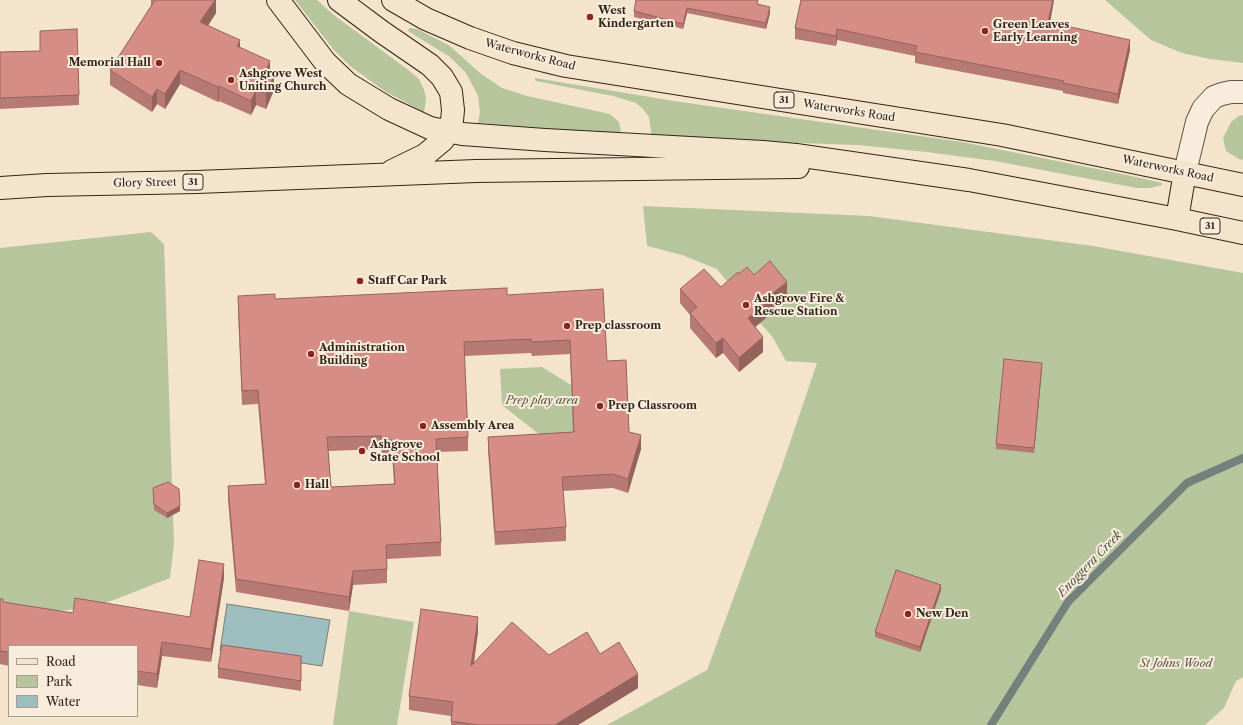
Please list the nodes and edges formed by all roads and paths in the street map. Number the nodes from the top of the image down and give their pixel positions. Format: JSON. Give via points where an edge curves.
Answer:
{"nodes":[{"id":1,"x":278,"y":0,"type":"edge"},
{"id":2,"x":339,"y":0,"type":"edge"},
{"id":3,"x":393,"y":0,"type":"edge"},
{"id":4,"x":1243,"y":92,"type":"edge"},
{"id":5,"x":448,"y":132,"type":"junction"},
{"id":6,"x":893,"y":169,"type":"junction"},
{"id":7,"x":1186,"y":172,"type":"junction"},
{"id":8,"x":386,"y":174,"type":"junction"},
{"id":9,"x":1243,"y":185,"type":"edge"},
{"id":10,"x":0,"y":188,"type":"edge"},
{"id":11,"x":1177,"y":219,"type":"junction"},
{"id":12,"x":1243,"y":233,"type":"edge"}],
"edges":[{"from":1,"to":5,"type":"main road","via":[[325,62],[348,84],[404,117],[430,128]]},
{"from":2,"to":5,"type":"main road","via":[[430,65],[442,77],[451,92],[453,106]]},
{"from":3,"to":7,"type":"main road","name":"Waterworks Road","number":"31","via":[[426,19],[470,38],[512,53],[566,66],[1002,135]]},
{"from":4,"to":7,"type":"street","via":[[1222,94],[1202,109]]},
{"from":5,"to":6,"type":"main road","via":[[763,152]]},
{"from":5,"to":8,"type":"main road","via":[[430,152]]},
{"from":6,"to":8,"type":"main road","number":"31","via":[[584,169]]},
{"from":6,"to":11,"type":"main road","number":"31","via":[[969,180]]},
{"from":7,"to":9,"type":"main road","name":"Waterworks Road","number":"31"},
{"from":7,"to":11,"type":"main road"},
{"from":8,"to":10,"type":"main road","name":"Glory Street","number":"31"},
{"from":11,"to":12,"type":"main road","number":"31"}]}
